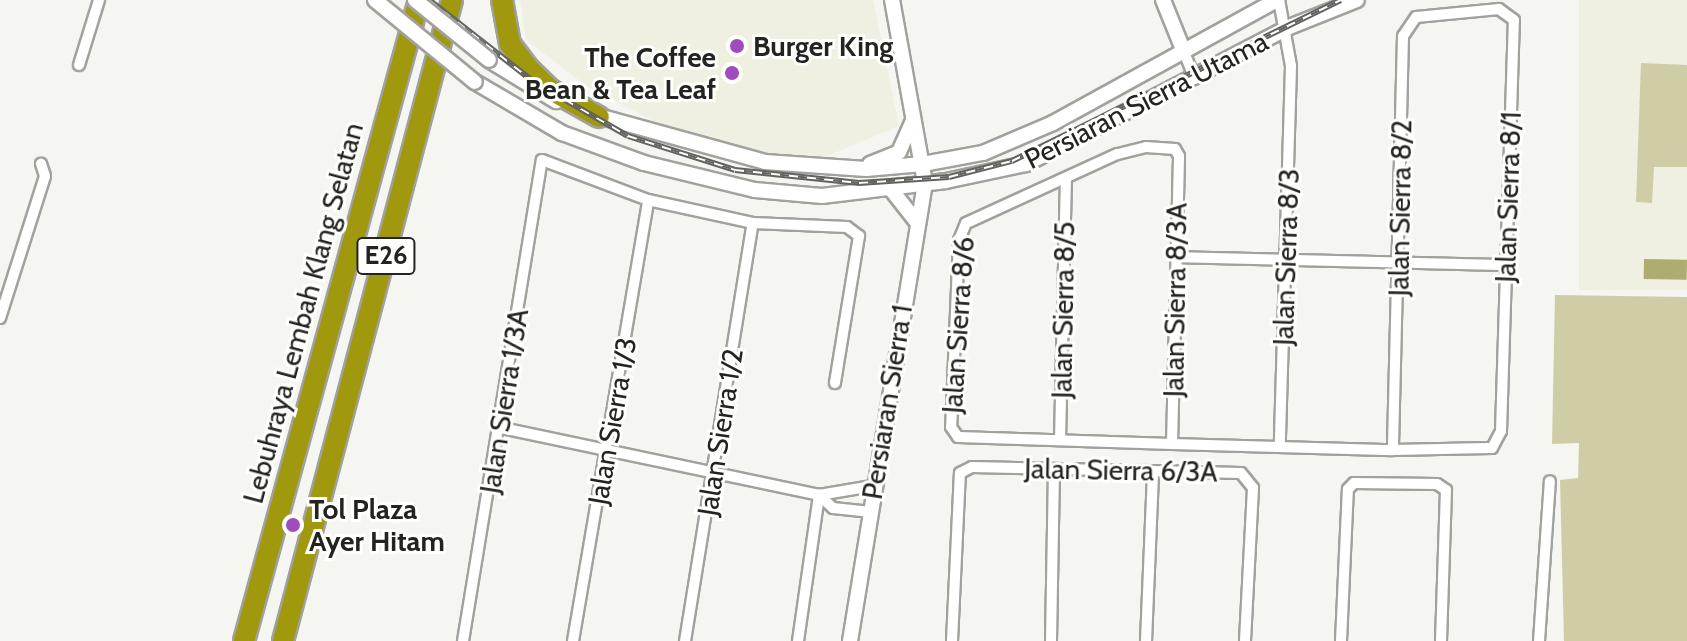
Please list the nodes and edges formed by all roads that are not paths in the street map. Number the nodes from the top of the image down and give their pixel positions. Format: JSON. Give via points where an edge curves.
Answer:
{"nodes":[{"id":1,"x":99,"y":0,"type":"edge"},
{"id":2,"x":375,"y":0,"type":"edge"},
{"id":3,"x":417,"y":0,"type":"edge"},
{"id":4,"x":452,"y":0,"type":"edge"},
{"id":5,"x":502,"y":0,"type":"edge"},
{"id":6,"x":892,"y":0,"type":"edge"},
{"id":7,"x":1163,"y":0,"type":"edge"},
{"id":8,"x":1278,"y":0,"type":"edge"},
{"id":9,"x":1357,"y":0,"type":"edge"},
{"id":10,"x":1461,"y":9,"type":"joint"},
{"id":11,"x":1287,"y":28,"type":"junction"},
{"id":12,"x":1184,"y":52,"type":"junction"},
{"id":13,"x":79,"y":65,"type":"dead end"},
{"id":14,"x":1195,"y":79,"type":"junction"},
{"id":15,"x":913,"y":108,"type":"junction"},
{"id":16,"x":599,"y":117,"type":"junction"},
{"id":17,"x":41,"y":164,"type":"dead end"},
{"id":18,"x":923,"y":164,"type":"junction"},
{"id":19,"x":857,"y":168,"type":"junction"},
{"id":20,"x":1066,"y":180,"type":"junction"},
{"id":21,"x":925,"y":183,"type":"junction"},
{"id":22,"x":890,"y":188,"type":"junction"},
{"id":23,"x":648,"y":200,"type":"junction"},
{"id":24,"x":916,"y":221,"type":"junction"},
{"id":25,"x":753,"y":223,"type":"junction"},
{"id":26,"x":1176,"y":257,"type":"junction"},
{"id":27,"x":1286,"y":259,"type":"junction"},
{"id":28,"x":1399,"y":262,"type":"junction"},
{"id":29,"x":1506,"y":265,"type":"junction"},
{"id":30,"x":0,"y":318,"type":"edge"},
{"id":31,"x":835,"y":383,"type":"dead end"},
{"id":32,"x":502,"y":428,"type":"junction"},
{"id":33,"x":1060,"y":440,"type":"junction"},
{"id":34,"x":1172,"y":444,"type":"junction"},
{"id":35,"x":1280,"y":447,"type":"junction"},
{"id":36,"x":1393,"y":450,"type":"junction"},
{"id":37,"x":609,"y":451,"type":"junction"},
{"id":38,"x":1054,"y":469,"type":"junction"},
{"id":39,"x":1153,"y":471,"type":"junction"},
{"id":40,"x":715,"y":473,"type":"junction"},
{"id":41,"x":1550,"y":481,"type":"dead end"},
{"id":42,"x":872,"y":486,"type":"junction"},
{"id":43,"x":819,"y":495,"type":"junction"},
{"id":44,"x":869,"y":512,"type":"junction"},
{"id":45,"x":244,"y":641,"type":"edge"},
{"id":46,"x":283,"y":641,"type":"edge"},
{"id":47,"x":463,"y":641,"type":"edge"},
{"id":48,"x":573,"y":641,"type":"edge"},
{"id":49,"x":685,"y":641,"type":"edge"},
{"id":50,"x":798,"y":641,"type":"edge"},
{"id":51,"x":850,"y":641,"type":"edge"},
{"id":52,"x":952,"y":641,"type":"edge"},
{"id":53,"x":1051,"y":641,"type":"edge"},
{"id":54,"x":1146,"y":641,"type":"edge"},
{"id":55,"x":1245,"y":641,"type":"edge"},
{"id":56,"x":1341,"y":641,"type":"edge"},
{"id":57,"x":1441,"y":641,"type":"edge"},
{"id":58,"x":1539,"y":641,"type":"edge"}],
"edges":[{"from":1,"to":13,"type":"street"},
{"from":2,"to":22,"type":"main road","name":"Persiaran Sierra Utama","bridge":true,"via":[[475,82],[562,133],[704,180],[795,196]]},
{"from":3,"to":16,"type":"main road","name":"Persiaran Sierra Utama","bridge":true,"via":[[489,60],[545,97]]},
{"from":3,"to":45,"type":"highway","name":"Lebuhraya Lembah Klang Selatan","number":"E26"},
{"from":4,"to":46,"type":"highway","number":"E26"},
{"from":5,"to":16,"type":"highway","via":[[510,44],[529,69],[551,90]]},
{"from":6,"to":15,"type":"main road","name":"Persiaran Sierra 1"},
{"from":7,"to":12,"type":"main road"},
{"from":8,"to":11,"type":"street","name":"Jalan Sierra 8/3"},
{"from":8,"to":12,"type":"main road","name":"Persiaran Sierra Utama"},
{"from":9,"to":11,"type":"main road","name":"Persiaran Sierra Utama"},
{"from":10,"to":28,"type":"street","name":"Jalan Sierra 8/2","via":[[1416,17],[1403,36]]},
{"from":10,"to":29,"type":"street","name":"Jalan Sierra 8/1","via":[[1499,9],[1514,20]]},
{"from":11,"to":14,"type":"main road","name":"Persiaran Sierra Utama"},
{"from":11,"to":27,"type":"street","name":"Jalan Sierra 8/3","via":[[1291,66]]},
{"from":12,"to":14,"type":"street"},
{"from":12,"to":18,"type":"main road","name":"Persiaran Sierra Utama","via":[[1014,141]]},
{"from":14,"to":21,"type":"main road","name":"Persiaran Sierra Utama","via":[[1026,164]]},
{"from":15,"to":18,"type":"main road","name":"Persiaran Sierra 1"},
{"from":15,"to":19,"type":"main road","via":[[910,138],[899,152]]},
{"from":16,"to":19,"type":"main road","name":"Persiaran Sierra Utama","via":[[765,162]]},
{"from":17,"to":30,"type":"street","via":[[45,176]]},
{"from":18,"to":19,"type":"main road","name":"Persiaran Sierra Utama"},
{"from":18,"to":21,"type":"main road","name":"Persiaran Sierra 1"},
{"from":20,"to":26,"type":"street","name":"Jalan Sierra 8/3A","via":[[1117,154],[1146,147],[1175,149]]},
{"from":20,"to":33,"type":"street","name":"Jalan Sierra 8/5"},
{"from":20,"to":33,"type":"street","name":"Jalan Sierra 8/6","via":[[974,215],[959,240],[951,427],[958,437]]},
{"from":21,"to":22,"type":"main road","name":"Persiaran Sierra Utama"},
{"from":21,"to":24,"type":"main road","name":"Persiaran Sierra 1"},
{"from":22,"to":24,"type":"main road"},
{"from":23,"to":25,"type":"street"},
{"from":23,"to":32,"type":"street","name":"Jalan Sierra 1/3A","via":[[542,160]]},
{"from":23,"to":37,"type":"street","name":"Jalan Sierra 1/3"},
{"from":24,"to":42,"type":"main road","name":"Persiaran Sierra 1"},
{"from":25,"to":31,"type":"street","via":[[847,227],[859,236]]},
{"from":25,"to":40,"type":"street","name":"Jalan Sierra 1/2"},
{"from":26,"to":27,"type":"street"},
{"from":26,"to":34,"type":"street","name":"Jalan Sierra 8/3A"},
{"from":27,"to":28,"type":"street"},
{"from":27,"to":35,"type":"street","name":"Jalan Sierra 8/3"},
{"from":28,"to":29,"type":"street"},
{"from":28,"to":36,"type":"street","name":"Jalan Sierra 8/2"},
{"from":29,"to":36,"type":"street","name":"Jalan Sierra 8/1","via":[[1501,431],[1492,448]]},
{"from":32,"to":37,"type":"street"},
{"from":32,"to":47,"type":"street","name":"Jalan Sierra 1/3A"},
{"from":33,"to":34,"type":"street"},
{"from":34,"to":35,"type":"street"},
{"from":35,"to":36,"type":"street"},
{"from":37,"to":40,"type":"street"},
{"from":37,"to":48,"type":"street","name":"Jalan Sierra 1/3"},
{"from":38,"to":39,"type":"street","name":"Jalan Sierra 6/3A"},
{"from":38,"to":52,"type":"street","name":"Jalan Sierra 6/3A","via":[[972,467],[960,473]]},
{"from":38,"to":53,"type":"street"},
{"from":39,"to":54,"type":"street"},
{"from":39,"to":55,"type":"street","name":"Jalan Sierra 6/3A","via":[[1241,473],[1253,488]]},
{"from":40,"to":43,"type":"street"},
{"from":40,"to":49,"type":"street","name":"Jalan Sierra 1/2"},
{"from":41,"to":58,"type":"street"},
{"from":42,"to":43,"type":"street"},
{"from":42,"to":44,"type":"main road","name":"Persiaran Sierra 1"},
{"from":43,"to":44,"type":"street","via":[[833,508]]},
{"from":43,"to":50,"type":"street"},
{"from":44,"to":51,"type":"main road","name":"Persiaran Sierra 1"},
{"from":56,"to":57,"type":"street","via":[[1348,489],[1354,483],[1382,483],[1437,484],[1446,490]]}]}
